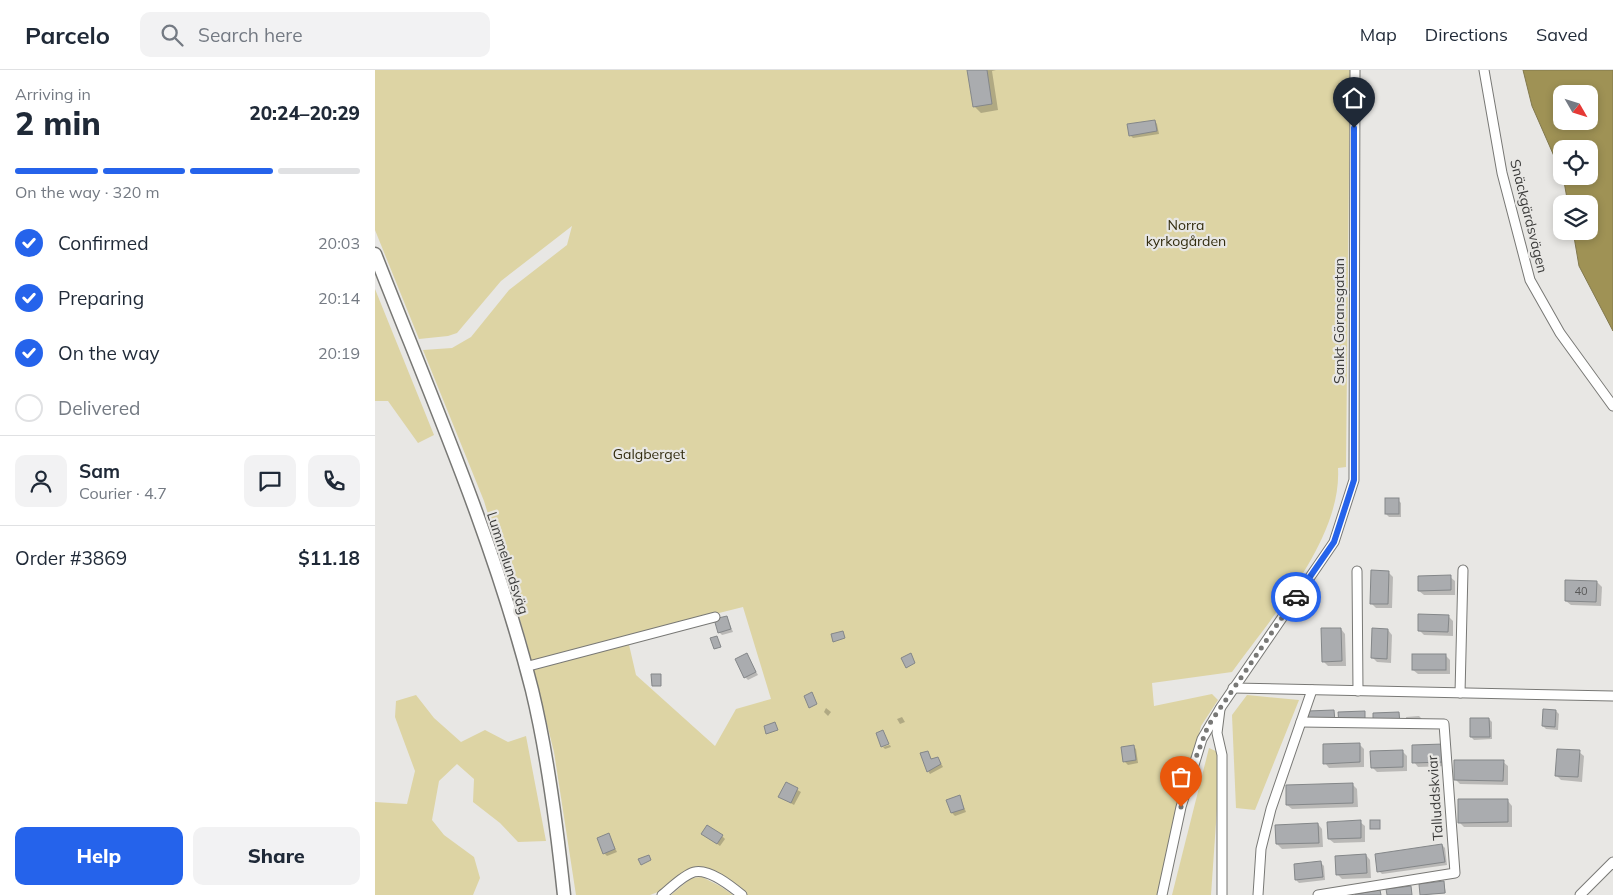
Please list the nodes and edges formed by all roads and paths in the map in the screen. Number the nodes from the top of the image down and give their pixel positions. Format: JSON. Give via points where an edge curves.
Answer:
{"nodes":[{"id":1,"x":1355,"y":70,"type":"edge"},
{"id":2,"x":1484,"y":70,"type":"edge"},
{"id":3,"x":375,"y":254,"type":"edge"},
{"id":4,"x":1613,"y":406,"type":"edge"},
{"id":5,"x":1463,"y":570,"type":"dead end"},
{"id":6,"x":1357,"y":571,"type":"dead end"},
{"id":7,"x":715,"y":618,"type":"dead end"},
{"id":8,"x":525,"y":667,"type":"junction"},
{"id":9,"x":1233,"y":688,"type":"junction"},
{"id":10,"x":1313,"y":690,"type":"junction"},
{"id":11,"x":1358,"y":691,"type":"junction"},
{"id":12,"x":1460,"y":693,"type":"junction"},
{"id":13,"x":1613,"y":696,"type":"edge"},
{"id":14,"x":1221,"y":706,"type":"junction"},
{"id":15,"x":1301,"y":722,"type":"junction"},
{"id":16,"x":1613,"y":862,"type":"edge"},
{"id":17,"x":564,"y":895,"type":"edge"},
{"id":18,"x":662,"y":895,"type":"edge"},
{"id":19,"x":742,"y":895,"type":"edge"},
{"id":20,"x":1162,"y":895,"type":"edge"},
{"id":21,"x":1222,"y":895,"type":"edge"},
{"id":22,"x":1258,"y":895,"type":"edge"},
{"id":23,"x":1318,"y":895,"type":"edge"},
{"id":24,"x":1580,"y":895,"type":"edge"}],
"edges":[{"from":1,"to":9,"type":"street","name":"Sankt Göransgatan","via":[[1354,480],[1334,542]]},
{"from":2,"to":4,"type":"street","name":"Snäckgärdsvägen","via":[[1502,172],[1530,280],[1560,333]]},
{"from":3,"to":8,"type":"main road","name":"Lummelundsväg","via":[[471,498]]},
{"from":5,"to":12,"type":"street"},
{"from":6,"to":11,"type":"street"},
{"from":7,"to":8,"type":"street"},
{"from":8,"to":17,"type":"main road","name":"Lummelundsväg","via":[[557,830]]},
{"from":9,"to":10,"type":"street"},
{"from":9,"to":14,"type":"street","name":"Sankt Göransgatan"},
{"from":10,"to":11,"type":"street"},
{"from":10,"to":15,"type":"street"},
{"from":11,"to":12,"type":"street"},
{"from":12,"to":13,"type":"street"},
{"from":14,"to":20,"type":"street","name":"Sankt Göransgatan","via":[[1205,732],[1195,760]]},
{"from":14,"to":21,"type":"street","via":[[1217,733],[1222,755]]},
{"from":15,"to":22,"type":"street","via":[[1271,808],[1261,849]]},
{"from":15,"to":23,"type":"street","name":"Talluddskviar","via":[[1443,724],[1455,873]]},
{"from":16,"to":24,"type":"street"},
{"from":18,"to":19,"type":"street","via":[[692,872],[700,872],[713,876]]}]}
